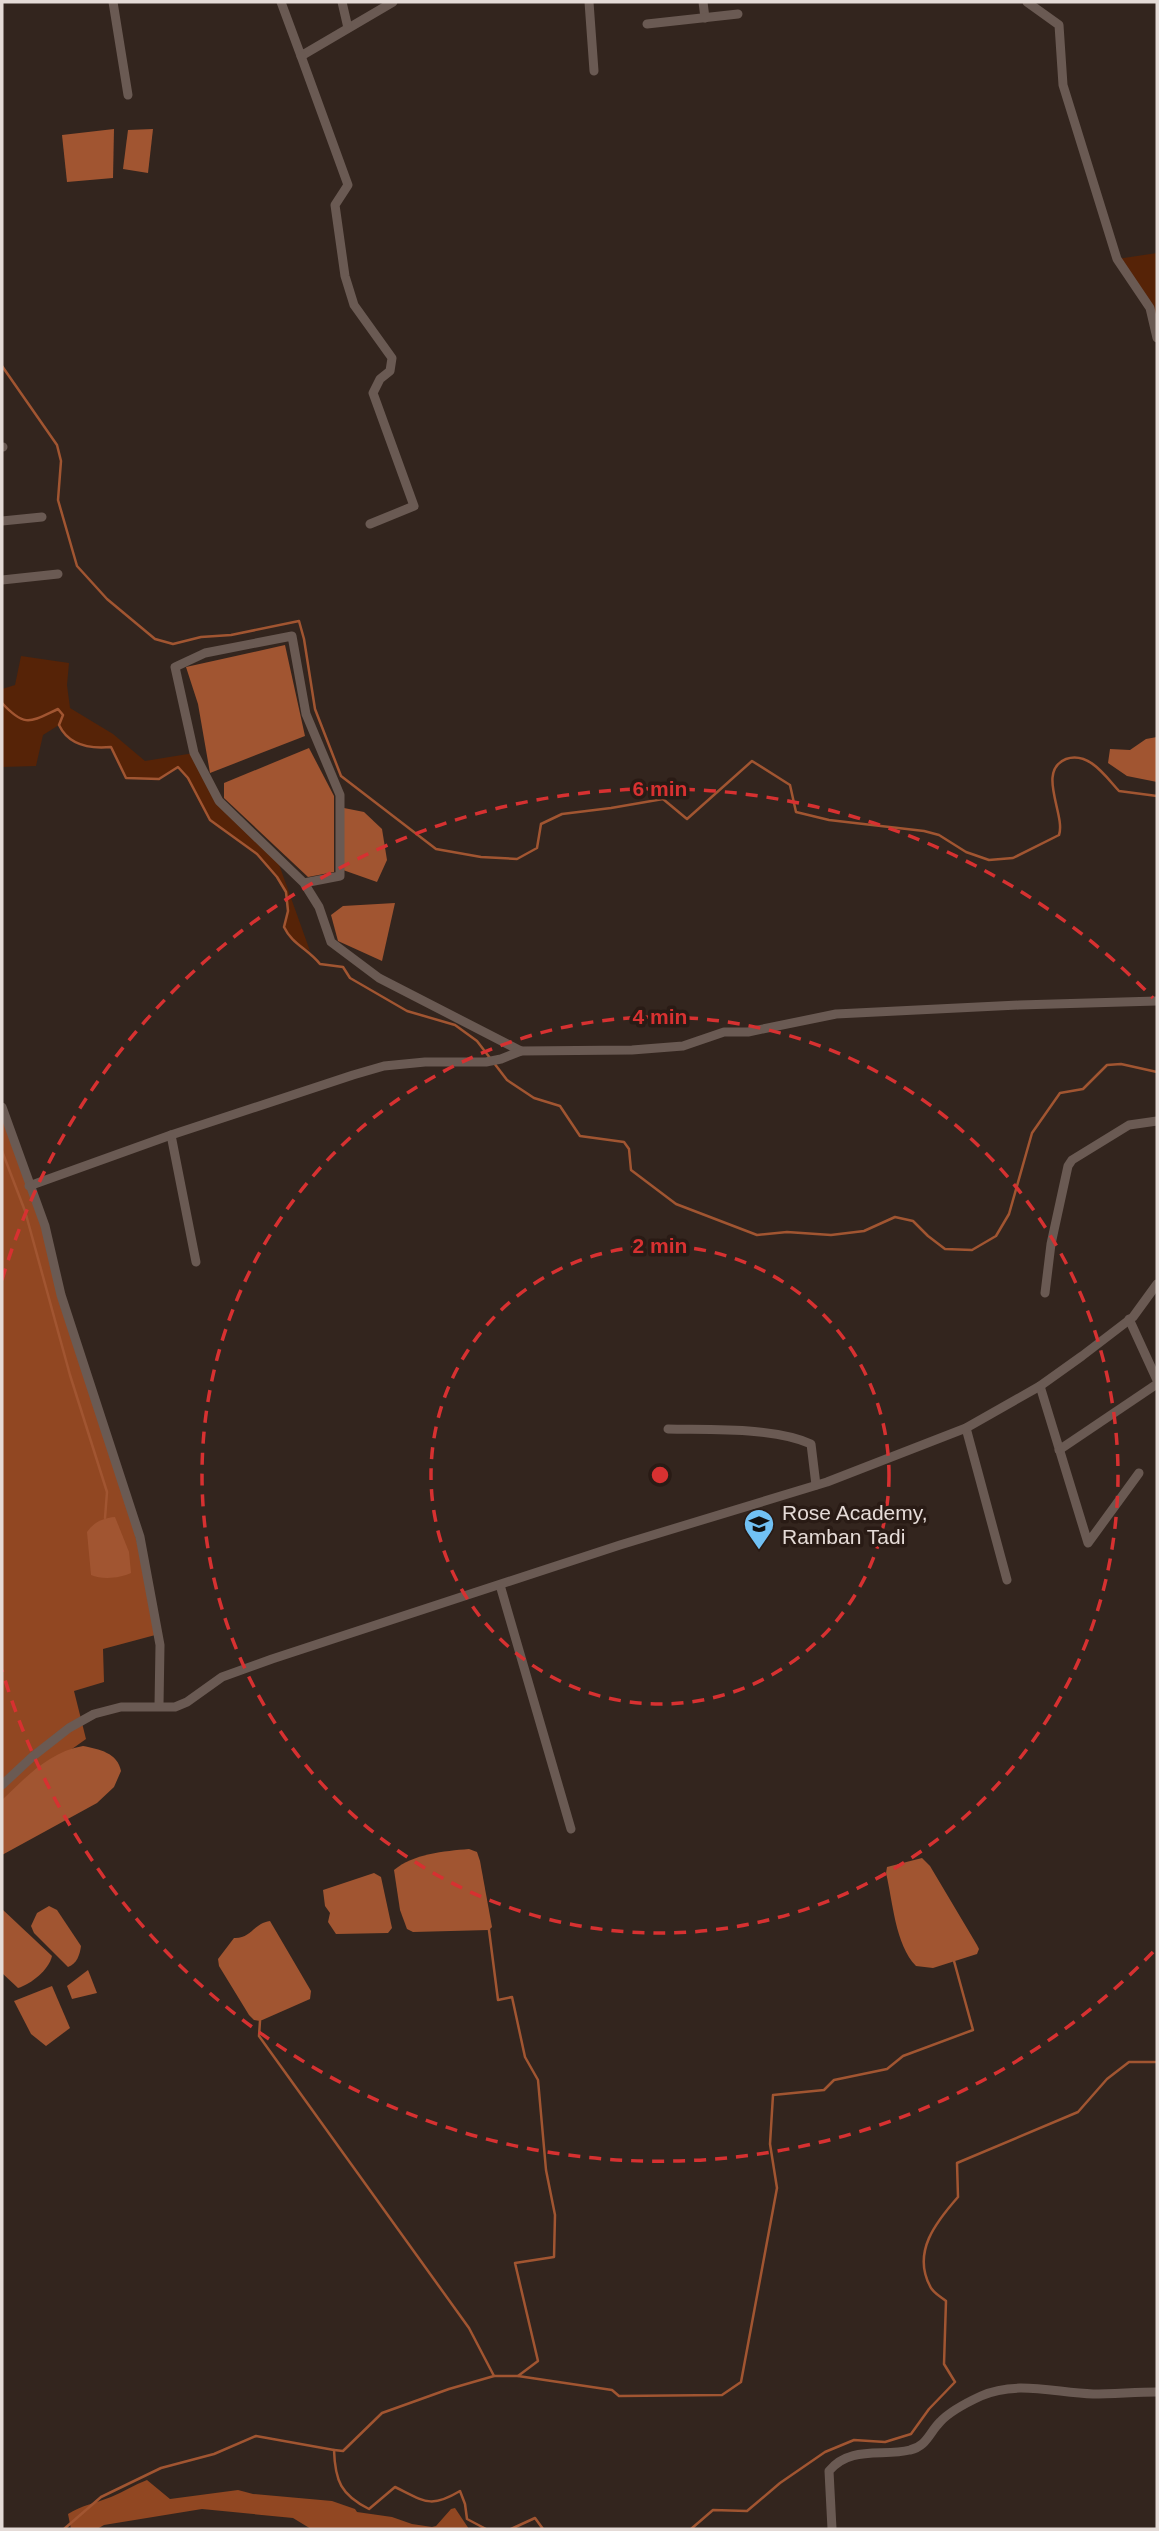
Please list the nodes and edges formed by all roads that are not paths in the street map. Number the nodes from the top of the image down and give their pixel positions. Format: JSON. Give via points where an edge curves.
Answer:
{"nodes":[{"id":1,"x":113,"y":2,"type":"edge"},
{"id":2,"x":282,"y":2,"type":"edge"},
{"id":3,"x":342,"y":2,"type":"edge"},
{"id":4,"x":393,"y":2,"type":"edge"},
{"id":5,"x":589,"y":2,"type":"edge"},
{"id":6,"x":703,"y":2,"type":"edge"},
{"id":7,"x":1027,"y":2,"type":"edge"},
{"id":8,"x":738,"y":14,"type":"dead end"},
{"id":9,"x":705,"y":18,"type":"junction"},
{"id":10,"x":647,"y":24,"type":"dead end"},
{"id":11,"x":348,"y":28,"type":"junction"},
{"id":12,"x":301,"y":56,"type":"junction"},
{"id":13,"x":594,"y":71,"type":"dead end"},
{"id":14,"x":128,"y":94,"type":"dead end"},
{"id":15,"x":1157,"y":338,"type":"edge"},
{"id":16,"x":42,"y":517,"type":"dead end"},
{"id":17,"x":2,"y":522,"type":"edge"},
{"id":18,"x":370,"y":524,"type":"dead end"},
{"id":19,"x":58,"y":574,"type":"dead end"},
{"id":20,"x":2,"y":580,"type":"edge"},
{"id":21,"x":304,"y":883,"type":"junction"},
{"id":22,"x":1157,"y":1001,"type":"edge"},
{"id":23,"x":521,"y":1051,"type":"junction"},
{"id":24,"x":2,"y":1107,"type":"edge"},
{"id":25,"x":1157,"y":1121,"type":"edge"},
{"id":26,"x":171,"y":1135,"type":"junction"},
{"id":27,"x":29,"y":1186,"type":"junction"},
{"id":28,"x":196,"y":1262,"type":"dead end"},
{"id":29,"x":1157,"y":1284,"type":"edge"},
{"id":30,"x":1045,"y":1293,"type":"dead end"},
{"id":31,"x":1129,"y":1318,"type":"junction"},
{"id":32,"x":1157,"y":1352,"type":"edge"},
{"id":33,"x":1146,"y":1356,"type":"junction"},
{"id":34,"x":1157,"y":1382,"type":"edge"},
{"id":35,"x":1040,"y":1386,"type":"junction"},
{"id":36,"x":966,"y":1428,"type":"junction"},
{"id":37,"x":668,"y":1429,"type":"dead end"},
{"id":38,"x":1059,"y":1450,"type":"junction"},
{"id":39,"x":1139,"y":1473,"type":"dead end"},
{"id":40,"x":816,"y":1485,"type":"junction"},
{"id":41,"x":1007,"y":1580,"type":"dead end"},
{"id":42,"x":500,"y":1585,"type":"junction"},
{"id":43,"x":159,"y":1705,"type":"junction"},
{"id":44,"x":2,"y":1785,"type":"edge"},
{"id":45,"x":571,"y":1829,"type":"dead end"},
{"id":46,"x":1157,"y":2392,"type":"edge"},
{"id":47,"x":832,"y":2529,"type":"edge"}],
"edges":[{"from":1,"to":14,"type":"street"},
{"from":2,"to":12,"type":"street"},
{"from":3,"to":11,"type":"street"},
{"from":4,"to":11,"type":"street"},
{"from":5,"to":13,"type":"street"},
{"from":6,"to":9,"type":"street"},
{"from":7,"to":15,"type":"street","via":[[1059,25],[1063,85],[1117,259],[1150,309]]},
{"from":8,"to":9,"type":"street"},
{"from":9,"to":10,"type":"street"},
{"from":11,"to":12,"type":"street"},
{"from":12,"to":18,"type":"street","via":[[348,186],[335,205],[345,276],[354,305],[393,358],[390,371],[373,393],[414,506]]},
{"from":16,"to":17,"type":"street"},
{"from":19,"to":20,"type":"street"},
{"from":21,"to":21,"type":"street","via":[[219,801],[194,753],[175,667],[205,653],[292,636],[306,714],[340,795],[340,876]]},
{"from":21,"to":23,"type":"street","via":[[319,906],[331,942],[379,978]]},
{"from":22,"to":23,"type":"street","via":[[836,1014],[748,1032],[724,1031],[683,1046]]},
{"from":23,"to":26,"type":"street","via":[[486,1062],[384,1066]]},
{"from":24,"to":27,"type":"street"},
{"from":25,"to":30,"type":"street","via":[[1129,1125],[1068,1166]]},
{"from":26,"to":27,"type":"street"},
{"from":26,"to":28,"type":"street"},
{"from":27,"to":43,"type":"street","via":[[140,1537],[160,1645]]},
{"from":29,"to":31,"type":"street"},
{"from":31,"to":33,"type":"street"},
{"from":31,"to":35,"type":"street"},
{"from":32,"to":33,"type":"street"},
{"from":33,"to":34,"type":"street"},
{"from":34,"to":38,"type":"street"},
{"from":35,"to":36,"type":"street"},
{"from":35,"to":38,"type":"street"},
{"from":36,"to":40,"type":"street"},
{"from":36,"to":41,"type":"street"},
{"from":37,"to":40,"type":"street","via":[[797,1437],[811,1444]]},
{"from":38,"to":39,"type":"street","via":[[1087,1543]]},
{"from":40,"to":42,"type":"street"},
{"from":42,"to":43,"type":"street","via":[[259,1663],[222,1677],[175,1707]]},
{"from":42,"to":45,"type":"street"},
{"from":43,"to":44,"type":"street","via":[[113,1708],[84,1719]]},
{"from":46,"to":47,"type":"street","via":[[1009,2389],[982,2396],[940,2422],[920,2446],[898,2453],[863,2453],[834,2465],[830,2471]]}]}
